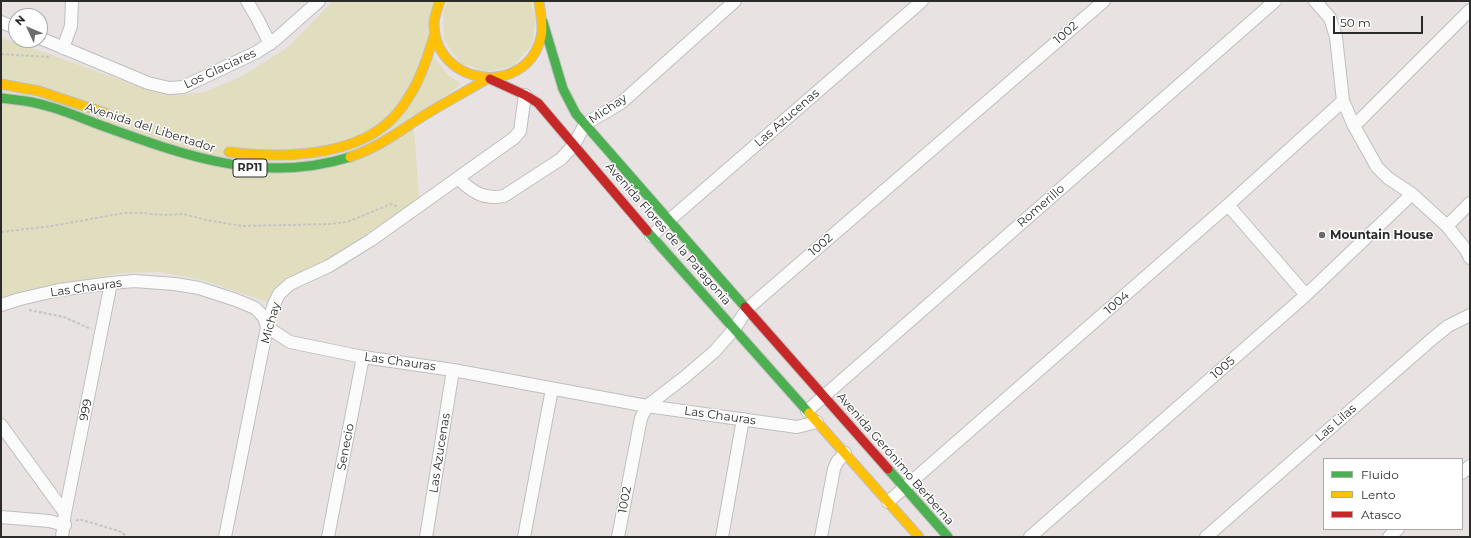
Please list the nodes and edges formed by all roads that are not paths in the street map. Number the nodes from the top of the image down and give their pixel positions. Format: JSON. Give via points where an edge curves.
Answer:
{"nodes":[{"id":1,"x":72,"y":1,"type":"edge"},
{"id":2,"x":247,"y":1,"type":"edge"},
{"id":3,"x":319,"y":1,"type":"edge"},
{"id":4,"x":440,"y":1,"type":"edge"},
{"id":5,"x":735,"y":1,"type":"edge"},
{"id":6,"x":922,"y":1,"type":"edge"},
{"id":7,"x":1104,"y":1,"type":"edge"},
{"id":8,"x":1275,"y":1,"type":"edge"},
{"id":9,"x":1315,"y":1,"type":"edge"},
{"id":10,"x":539,"y":3,"type":"edge"},
{"id":11,"x":1470,"y":10,"type":"edge"},
{"id":12,"x":543,"y":22,"type":"junction"},
{"id":13,"x":435,"y":33,"type":"junction"},
{"id":14,"x":48,"y":41,"type":"edge"},
{"id":15,"x":270,"y":44,"type":"junction"},
{"id":16,"x":63,"y":48,"type":"junction"},
{"id":17,"x":489,"y":79,"type":"junction"},
{"id":18,"x":1,"y":84,"type":"edge"},
{"id":19,"x":525,"y":94,"type":"junction"},
{"id":20,"x":1,"y":98,"type":"edge"},
{"id":21,"x":1342,"y":101,"type":"junction"},
{"id":22,"x":114,"y":116,"type":"dead end"},
{"id":23,"x":584,"y":124,"type":"junction"},
{"id":24,"x":1354,"y":126,"type":"junction"},
{"id":25,"x":574,"y":145,"type":"junction"},
{"id":26,"x":218,"y":150,"type":"dead end"},
{"id":27,"x":458,"y":178,"type":"junction"},
{"id":28,"x":1412,"y":194,"type":"junction"},
{"id":29,"x":1470,"y":203,"type":"edge"},
{"id":30,"x":1228,"y":205,"type":"junction"},
{"id":31,"x":669,"y":220,"type":"junction"},
{"id":32,"x":1447,"y":226,"type":"junction"},
{"id":33,"x":651,"y":236,"type":"junction"},
{"id":34,"x":1470,"y":258,"type":"edge"},
{"id":35,"x":111,"y":283,"type":"junction"},
{"id":36,"x":1306,"y":296,"type":"junction"},
{"id":37,"x":1,"y":305,"type":"edge"},
{"id":38,"x":747,"y":309,"type":"junction"},
{"id":39,"x":1470,"y":315,"type":"edge"},
{"id":40,"x":267,"y":327,"type":"junction"},
{"id":41,"x":735,"y":328,"type":"junction"},
{"id":42,"x":363,"y":357,"type":"junction"},
{"id":43,"x":453,"y":370,"type":"junction"},
{"id":44,"x":552,"y":388,"type":"junction"},
{"id":45,"x":824,"y":397,"type":"junction"},
{"id":46,"x":647,"y":406,"type":"junction"},
{"id":47,"x":807,"y":411,"type":"junction"},
{"id":48,"x":743,"y":419,"type":"junction"},
{"id":49,"x":817,"y":422,"type":"junction"},
{"id":50,"x":1,"y":425,"type":"edge"},
{"id":51,"x":845,"y":453,"type":"junction"},
{"id":52,"x":904,"y":488,"type":"junction"},
{"id":53,"x":888,"y":502,"type":"junction"},
{"id":54,"x":1,"y":516,"type":"edge"},
{"id":55,"x":64,"y":525,"type":"edge"},
{"id":56,"x":1397,"y":530,"type":"edge"},
{"id":57,"x":225,"y":537,"type":"edge"},
{"id":58,"x":328,"y":537,"type":"edge"},
{"id":59,"x":426,"y":537,"type":"edge"},
{"id":60,"x":524,"y":537,"type":"edge"},
{"id":61,"x":618,"y":537,"type":"edge"},
{"id":62,"x":722,"y":537,"type":"edge"},
{"id":63,"x":821,"y":537,"type":"edge"},
{"id":64,"x":919,"y":537,"type":"edge"},
{"id":65,"x":948,"y":537,"type":"edge"},
{"id":66,"x":1030,"y":537,"type":"edge"},
{"id":67,"x":1206,"y":537,"type":"edge"},
{"id":68,"x":1389,"y":537,"type":"edge"}],
"edges":[{"from":1,"to":16,"type":"street","via":[[71,26]]},
{"from":2,"to":15,"type":"street"},
{"from":3,"to":15,"type":"street","name":"Los Glaciares"},
{"from":4,"to":13,"type":"street","name":"Avenida del Libertador","number":"RP11","via":[[435,18]]},
{"from":5,"to":23,"type":"street","name":"Michay","via":[[621,102]]},
{"from":6,"to":31,"type":"street","name":"Las Azucenas"},
{"from":7,"to":38,"type":"street","name":"1002"},
{"from":8,"to":45,"type":"street","name":"Romerillo"},
{"from":9,"to":21,"type":"street","via":[[1330,18],[1336,37]]},
{"from":10,"to":12,"type":"street","name":"Avenida del Libertador","number":"RP11"},
{"from":11,"to":24,"type":"street"},
{"from":12,"to":17,"type":"street","name":"Avenida del Libertador","number":"RP11","via":[[542,36],[528,62],[516,71]]},
{"from":12,"to":23,"type":"street","name":"Avenida Flores de la Patagonia","via":[[563,89]]},
{"from":13,"to":17,"type":"street","name":"Avenida del Libertador","number":"RP11","via":[[439,47],[447,60],[472,77]]},
{"from":13,"to":26,"type":"street","name":"Avenida del Libertador","number":"RP11","via":[[421,78],[406,102],[392,119],[368,136],[327,149],[279,156],[236,154]]},
{"from":14,"to":16,"type":"street","name":"Los Glaciares"},
{"from":15,"to":16,"type":"street","name":"Los Glaciares","via":[[196,82],[183,87],[169,88],[148,83]]},
{"from":17,"to":19,"type":"street","name":"Avenida Flores de la Patagonia"},
{"from":17,"to":20,"type":"street","name":"Avenida del Libertador","number":"RP11","via":[[365,152],[321,164],[282,169],[230,165],[202,159],[48,107]]},
{"from":18,"to":22,"type":"street","name":"Avenida del Libertador","via":[[39,90]]},
{"from":19,"to":25,"type":"street","name":"Avenida Flores de la Patagonia","via":[[538,103]]},
{"from":19,"to":27,"type":"street","name":"Michay","via":[[520,131]]},
{"from":21,"to":24,"type":"street"},
{"from":21,"to":30,"type":"street","name":"1004"},
{"from":23,"to":25,"type":"street","name":"Michay"},
{"from":23,"to":31,"type":"street","name":"Avenida Flores de la Patagonia"},
{"from":24,"to":28,"type":"street","via":[[1377,167]]},
{"from":25,"to":27,"type":"street","name":"Michay","via":[[561,159],[504,196],[493,198],[480,195],[467,188]]},
{"from":25,"to":33,"type":"street","name":"Avenida Flores de la Patagonia"},
{"from":27,"to":40,"type":"street","name":"Michay","via":[[371,240],[329,266],[290,284],[279,294]]},
{"from":28,"to":32,"type":"street"},
{"from":28,"to":36,"type":"street","name":"1005"},
{"from":29,"to":32,"type":"street"},
{"from":30,"to":36,"type":"street"},
{"from":30,"to":52,"type":"street","name":"1004"},
{"from":31,"to":33,"type":"street","name":"Las Azucenas"},
{"from":31,"to":38,"type":"street","name":"Avenida Flores de la Patagonia"},
{"from":32,"to":34,"type":"street"},
{"from":33,"to":41,"type":"street","name":"Avenida Flores de la Patagonia"},
{"from":35,"to":37,"type":"street","name":"Las Chauras","via":[[59,290]]},
{"from":35,"to":40,"type":"street","name":"Las Chauras","via":[[175,284],[199,288],[255,308],[264,317]]},
{"from":35,"to":55,"type":"street","name":"999"},
{"from":36,"to":66,"type":"street","name":"1005"},
{"from":38,"to":41,"type":"street","name":"1002"},
{"from":38,"to":45,"type":"street","name":"Avenida Flores de la Patagonia"},
{"from":39,"to":67,"type":"street","name":"Las Lilas","via":[[1432,338]]},
{"from":40,"to":42,"type":"street","name":"Las Chauras","via":[[290,342]]},
{"from":40,"to":57,"type":"street","name":"Michay"},
{"from":41,"to":46,"type":"street","name":"1002","via":[[715,351]]},
{"from":41,"to":47,"type":"street","name":"Avenida Flores de la Patagonia"},
{"from":42,"to":43,"type":"street","name":"Las Chauras"},
{"from":42,"to":58,"type":"street","name":"Senecio"},
{"from":43,"to":44,"type":"street","name":"Las Chauras"},
{"from":43,"to":59,"type":"street","name":"Las Azucenas"},
{"from":44,"to":46,"type":"street","name":"Las Chauras"},
{"from":44,"to":60,"type":"street"},
{"from":45,"to":47,"type":"street","name":"Romerillo"},
{"from":45,"to":52,"type":"street","name":"Avenida Gerónimo Berberna"},
{"from":46,"to":48,"type":"street","name":"Las Chauras"},
{"from":46,"to":61,"type":"street","name":"1002","via":[[641,418]]},
{"from":47,"to":49,"type":"street","name":"Avenida Flores de la Patagonia"},
{"from":48,"to":49,"type":"street","name":"Las Chauras","via":[[797,427]]},
{"from":48,"to":62,"type":"street"},
{"from":49,"to":51,"type":"street"},
{"from":50,"to":55,"type":"street"},
{"from":51,"to":53,"type":"street"},
{"from":51,"to":63,"type":"street","via":[[834,469]]},
{"from":52,"to":53,"type":"street","name":"1004"},
{"from":52,"to":65,"type":"street","name":"Avenida Gerónimo Berberna"},
{"from":53,"to":64,"type":"street"},
{"from":54,"to":55,"type":"street"},
{"from":56,"to":68,"type":"street"}]}
